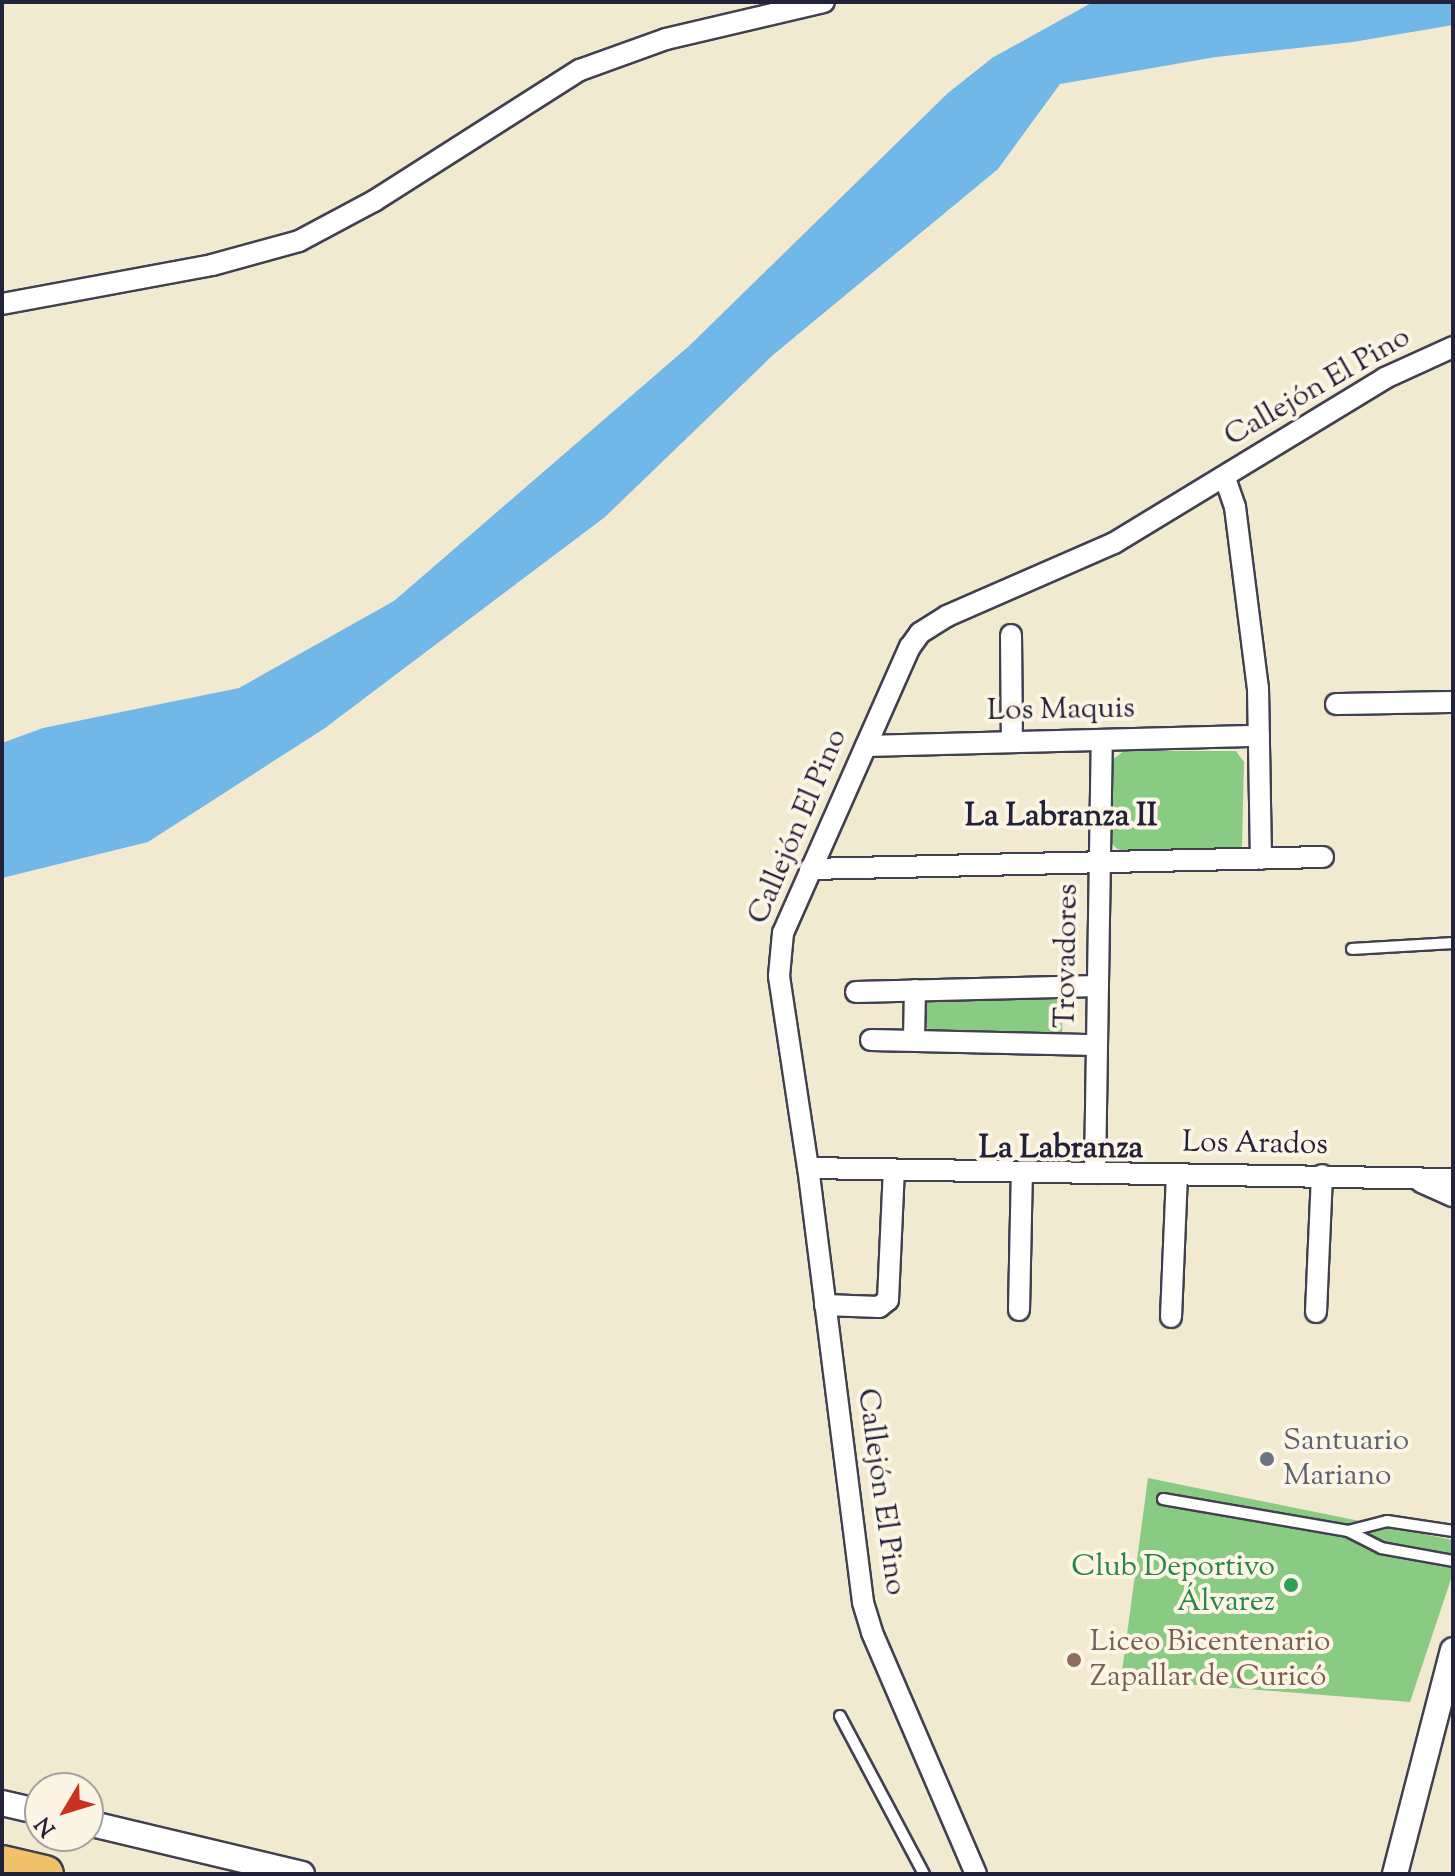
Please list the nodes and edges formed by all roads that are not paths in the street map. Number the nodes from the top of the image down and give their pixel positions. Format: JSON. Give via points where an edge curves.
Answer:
{"nodes":[{"id":1,"x":824,"y":2,"type":"edge"},
{"id":2,"x":2,"y":304,"type":"edge"},
{"id":3,"x":1453,"y":347,"type":"edge"},
{"id":4,"x":1225,"y":478,"type":"junction"},
{"id":5,"x":1011,"y":635,"type":"dead end"},
{"id":6,"x":1453,"y":702,"type":"edge"},
{"id":7,"x":1336,"y":704,"type":"dead end"},
{"id":8,"x":1259,"y":736,"type":"junction"},
{"id":9,"x":1102,"y":740,"type":"junction"},
{"id":10,"x":1012,"y":742,"type":"junction"},
{"id":11,"x":866,"y":746,"type":"junction"},
{"id":12,"x":1323,"y":857,"type":"dead end"},
{"id":13,"x":1261,"y":859,"type":"junction"},
{"id":14,"x":1100,"y":862,"type":"junction"},
{"id":15,"x":810,"y":869,"type":"junction"},
{"id":16,"x":1453,"y":943,"type":"edge"},
{"id":17,"x":1352,"y":949,"type":"dead end"},
{"id":18,"x":1098,"y":986,"type":"junction"},
{"id":19,"x":915,"y":990,"type":"junction"},
{"id":20,"x":856,"y":992,"type":"dead end"},
{"id":21,"x":871,"y":1040,"type":"dead end"},
{"id":22,"x":914,"y":1040,"type":"junction"},
{"id":23,"x":1097,"y":1045,"type":"junction"},
{"id":24,"x":808,"y":1168,"type":"junction"},
{"id":25,"x":894,"y":1170,"type":"junction"},
{"id":26,"x":1022,"y":1172,"type":"junction"},
{"id":27,"x":1095,"y":1173,"type":"junction"},
{"id":28,"x":1177,"y":1174,"type":"junction"},
{"id":29,"x":1322,"y":1175,"type":"junction"},
{"id":30,"x":1413,"y":1179,"type":"junction"},
{"id":31,"x":1453,"y":1179,"type":"edge"},
{"id":32,"x":1453,"y":1196,"type":"edge"},
{"id":33,"x":825,"y":1305,"type":"junction"},
{"id":34,"x":1019,"y":1310,"type":"dead end"},
{"id":35,"x":1316,"y":1312,"type":"dead end"},
{"id":36,"x":1171,"y":1317,"type":"dead end"},
{"id":37,"x":1163,"y":1499,"type":"dead end"},
{"id":38,"x":1348,"y":1531,"type":"junction"},
{"id":39,"x":1453,"y":1531,"type":"edge"},
{"id":40,"x":1453,"y":1561,"type":"edge"},
{"id":41,"x":1453,"y":1650,"type":"edge"},
{"id":42,"x":840,"y":1716,"type":"dead end"},
{"id":43,"x":2,"y":1803,"type":"edge"},
{"id":44,"x":24,"y":1808,"type":"edge"},
{"id":45,"x":104,"y":1827,"type":"edge"},
{"id":46,"x":2,"y":1864,"type":"edge"},
{"id":47,"x":45,"y":1874,"type":"edge"},
{"id":48,"x":302,"y":1874,"type":"edge"},
{"id":49,"x":924,"y":1874,"type":"edge"},
{"id":50,"x":976,"y":1874,"type":"edge"},
{"id":51,"x":1395,"y":1874,"type":"edge"}],
"edges":[{"from":1,"to":2,"type":"street","via":[[666,39],[580,70],[374,201],[299,241],[212,265]]},
{"from":3,"to":4,"type":"street","name":"Callejón El Pino","via":[[1385,378]]},
{"from":4,"to":8,"type":"street","via":[[1235,507],[1258,688]]},
{"from":4,"to":11,"type":"street","name":"Callejón El Pino","via":[[1084,558],[928,627],[910,647]]},
{"from":5,"to":10,"type":"street"},
{"from":6,"to":7,"type":"street"},
{"from":8,"to":9,"type":"street","name":"Los Maquis"},
{"from":8,"to":13,"type":"street"},
{"from":9,"to":10,"type":"street","name":"Los Maquis"},
{"from":9,"to":14,"type":"street","name":"Trovadores"},
{"from":10,"to":11,"type":"street","name":"Los Maquis"},
{"from":11,"to":15,"type":"street","name":"Callejón El Pino"},
{"from":12,"to":13,"type":"street"},
{"from":13,"to":14,"type":"street"},
{"from":14,"to":15,"type":"street"},
{"from":14,"to":18,"type":"street","name":"Trovadores"},
{"from":15,"to":24,"type":"street","name":"Callejón El Pino","via":[[783,933],[778,965]]},
{"from":16,"to":17,"type":"lane"},
{"from":18,"to":19,"type":"street"},
{"from":18,"to":23,"type":"street","name":"Trovadores"},
{"from":19,"to":20,"type":"street"},
{"from":19,"to":22,"type":"street"},
{"from":21,"to":22,"type":"street"},
{"from":22,"to":23,"type":"street"},
{"from":23,"to":27,"type":"street","name":"Trovadores"},
{"from":24,"to":25,"type":"street","name":"Los Arados"},
{"from":24,"to":33,"type":"street","name":"Callejón El Pino"},
{"from":25,"to":26,"type":"street","name":"Los Arados"},
{"from":25,"to":33,"type":"street","via":[[888,1300],[875,1307]]},
{"from":26,"to":27,"type":"street","name":"Los Arados"},
{"from":26,"to":34,"type":"street"},
{"from":27,"to":28,"type":"street","name":"Los Arados"},
{"from":28,"to":29,"type":"street","name":"Los Arados"},
{"from":28,"to":36,"type":"street"},
{"from":29,"to":30,"type":"street","name":"Los Arados"},
{"from":29,"to":35,"type":"street"},
{"from":30,"to":31,"type":"street","name":"Los Arados"},
{"from":30,"to":32,"type":"street","name":"Los Arados"},
{"from":33,"to":50,"type":"street","name":"Callejón El Pino","via":[[863,1602]]},
{"from":37,"to":38,"type":"lane"},
{"from":38,"to":39,"type":"lane","via":[[1387,1521]]},
{"from":38,"to":40,"type":"lane","via":[[1381,1548]]},
{"from":41,"to":51,"type":"street"},
{"from":42,"to":49,"type":"lane"},
{"from":43,"to":44,"type":"street"},
{"from":45,"to":48,"type":"street"},
{"from":46,"to":47,"type":"highway"}]}
